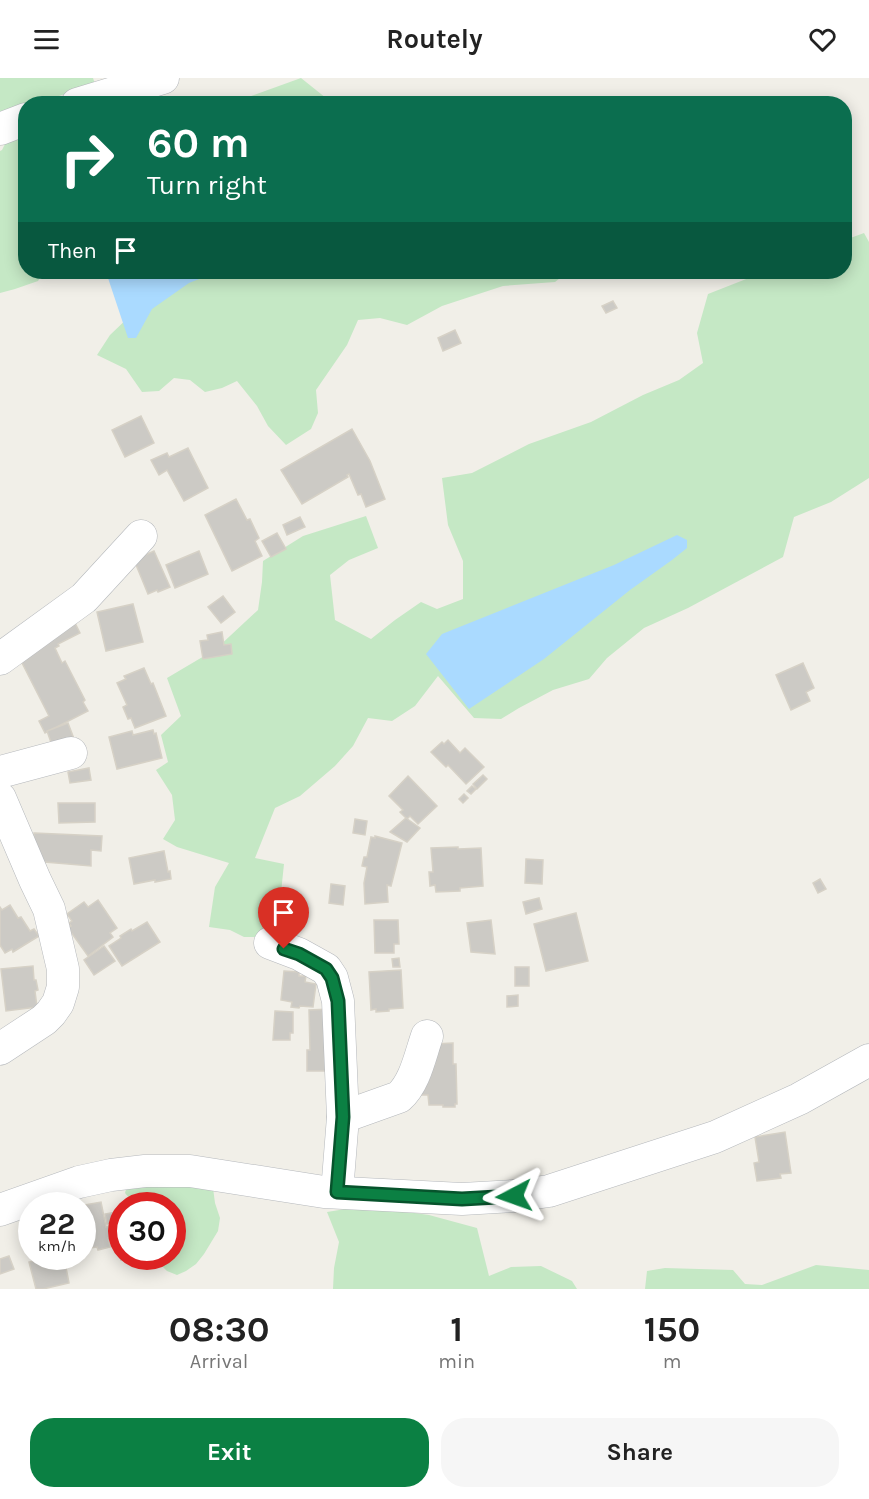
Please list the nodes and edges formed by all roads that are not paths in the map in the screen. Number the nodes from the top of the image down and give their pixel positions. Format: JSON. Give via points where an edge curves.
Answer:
{"nodes":[{"id":1,"x":163,"y":78,"type":"edge"},
{"id":2,"x":103,"y":96,"type":"edge"},
{"id":3,"x":18,"y":122,"type":"edge"},
{"id":4,"x":0,"y":129,"type":"edge"},
{"id":5,"x":141,"y":536,"type":"dead end"},
{"id":6,"x":0,"y":659,"type":"edge"},
{"id":7,"x":71,"y":753,"type":"dead end"},
{"id":8,"x":0,"y":772,"type":"edge"},
{"id":9,"x":0,"y":798,"type":"edge"},
{"id":10,"x":270,"y":943,"type":"dead end"},
{"id":11,"x":427,"y":1036,"type":"dead end"},
{"id":12,"x":0,"y":1049,"type":"edge"},
{"id":13,"x":869,"y":1060,"type":"edge"},
{"id":14,"x":343,"y":1117,"type":"junction"},
{"id":15,"x":337,"y":1192,"type":"junction"},
{"id":16,"x":0,"y":1210,"type":"edge"}],
"edges":[{"from":1,"to":2,"type":"street"},
{"from":3,"to":4,"type":"street"},
{"from":5,"to":6,"type":"street","via":[[84,598]]},
{"from":7,"to":8,"type":"street"},
{"from":9,"to":12,"type":"street","via":[[49,909],[63,969],[63,987],[51,1013]]},
{"from":10,"to":14,"type":"street","via":[[326,969],[332,978],[338,1001]]},
{"from":11,"to":14,"type":"street","via":[[405,1093]]},
{"from":13,"to":15,"type":"street","via":[[799,1099],[715,1137],[549,1191],[462,1199]]},
{"from":14,"to":15,"type":"street"},
{"from":15,"to":16,"type":"street","via":[[190,1171],[144,1171],[79,1182]]}]}
